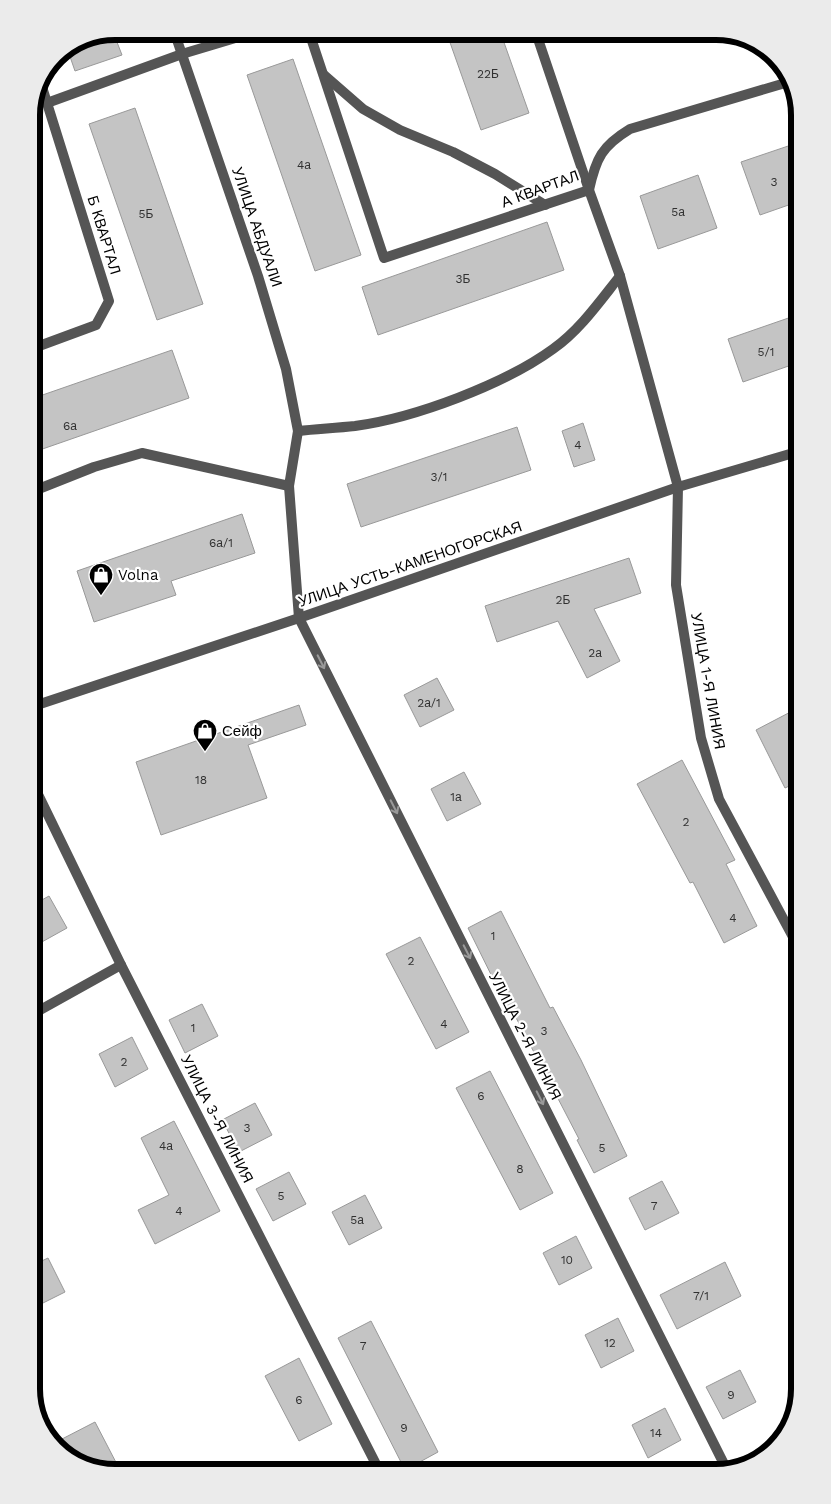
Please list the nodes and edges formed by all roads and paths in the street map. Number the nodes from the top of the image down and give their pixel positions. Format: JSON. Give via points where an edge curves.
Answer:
{"nodes":[{"id":1,"x":177,"y":40,"type":"edge"},
{"id":2,"x":229,"y":40,"type":"edge"},
{"id":3,"x":312,"y":40,"type":"edge"},
{"id":4,"x":538,"y":40,"type":"edge"},
{"id":5,"x":182,"y":54,"type":"junction"},
{"id":6,"x":323,"y":74,"type":"junction"},
{"id":7,"x":784,"y":83,"type":"edge"},
{"id":8,"x":44,"y":93,"type":"edge"},
{"id":9,"x":47,"y":102,"type":"junction"},
{"id":10,"x":589,"y":190,"type":"junction"},
{"id":11,"x":545,"y":205,"type":"junction"},
{"id":12,"x":620,"y":276,"type":"junction"},
{"id":13,"x":40,"y":346,"type":"edge"},
{"id":14,"x":298,"y":431,"type":"junction"},
{"id":15,"x":791,"y":454,"type":"edge"},
{"id":16,"x":289,"y":486,"type":"junction"},
{"id":17,"x":678,"y":487,"type":"junction"},
{"id":18,"x":40,"y":488,"type":"edge"},
{"id":19,"x":299,"y":618,"type":"junction"},
{"id":20,"x":40,"y":704,"type":"edge"},
{"id":21,"x":40,"y":798,"type":"edge"},
{"id":22,"x":791,"y":933,"type":"edge"},
{"id":23,"x":121,"y":965,"type":"junction"},
{"id":24,"x":40,"y":1009,"type":"edge"},
{"id":25,"x":724,"y":1463,"type":"edge"},
{"id":26,"x":376,"y":1464,"type":"edge"}],
"edges":[{"from":1,"to":5,"type":"street","name":"УЛИЦА АБДУАЛИ"},
{"from":2,"to":5,"type":"street"},
{"from":3,"to":6,"type":"street"},
{"from":4,"to":10,"type":"street","name":"УЛИЦА 1-Я ЛИНИЯ"},
{"from":5,"to":9,"type":"street"},
{"from":5,"to":14,"type":"street","name":"УЛИЦА АБДУАЛИ","via":[[258,276],[286,369]]},
{"from":6,"to":11,"type":"street","via":[[363,109],[495,174]]},
{"from":6,"to":11,"type":"street","name":"А КВАРТАЛ","via":[[384,258]]},
{"from":7,"to":10,"type":"street","name":"А КВАРТАЛ","via":[[630,129],[611,140],[601,153]]},
{"from":8,"to":9,"type":"street","name":"Б КВАРТАЛ"},
{"from":9,"to":13,"type":"street","name":"Б КВАРТАЛ","via":[[109,301],[96,324]]},
{"from":10,"to":11,"type":"street","name":"А КВАРТАЛ"},
{"from":10,"to":12,"type":"street","name":"УЛИЦА 1-Я ЛИНИЯ"},
{"from":12,"to":14,"type":"street","via":[[588,316],[554,348],[508,377],[415,411],[357,426]]},
{"from":12,"to":17,"type":"street","name":"УЛИЦА 1-Я ЛИНИЯ"},
{"from":14,"to":16,"type":"street"},
{"from":15,"to":17,"type":"street","name":"УЛИЦА УСТЬ-КАМЕНОГОРСКАЯ"},
{"from":16,"to":18,"type":"street","via":[[142,453],[94,467]]},
{"from":16,"to":19,"type":"street"},
{"from":17,"to":19,"type":"street","name":"УЛИЦА УСТЬ-КАМЕНОГОРСКАЯ"},
{"from":17,"to":22,"type":"street","name":"УЛИЦА 1-Я ЛИНИЯ","via":[[676,586],[700,738],[719,799]]},
{"from":19,"to":20,"type":"street","name":"УЛИЦА УСТЬ-КАМЕНОГОРСКАЯ"},
{"from":19,"to":25,"type":"street","name":"УЛИЦА 2-Я ЛИНИЯ","one_way":true},
{"from":21,"to":23,"type":"street","name":"УЛИЦА 3-Я ЛИНИЯ"},
{"from":23,"to":24,"type":"street"},
{"from":23,"to":26,"type":"street","name":"УЛИЦА 3-Я ЛИНИЯ"}]}
